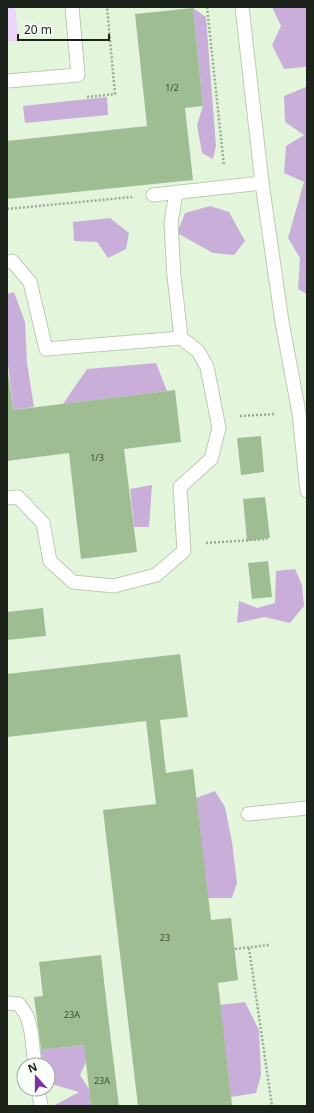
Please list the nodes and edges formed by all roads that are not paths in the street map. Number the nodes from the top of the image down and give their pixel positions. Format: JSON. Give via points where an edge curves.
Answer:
{"nodes":[{"id":1,"x":72,"y":7,"type":"edge"},
{"id":2,"x":242,"y":7,"type":"edge"},
{"id":3,"x":7,"y":81,"type":"edge"},
{"id":4,"x":262,"y":183,"type":"junction"},
{"id":5,"x":176,"y":192,"type":"junction"},
{"id":6,"x":153,"y":195,"type":"road end"},
{"id":7,"x":7,"y":262,"type":"edge"},
{"id":8,"x":181,"y":338,"type":"junction"},
{"id":9,"x":307,"y":491,"type":"edge"},
{"id":10,"x":7,"y":498,"type":"edge"},
{"id":11,"x":307,"y":808,"type":"edge"},
{"id":12,"x":248,"y":814,"type":"dead end"},
{"id":13,"x":7,"y":1003,"type":"edge"},
{"id":14,"x":34,"y":1057,"type":"edge"}],
"edges":[{"from":1,"to":3,"type":"lane","via":[[78,75]]},
{"from":2,"to":4,"type":"lane"},
{"from":4,"to":5,"type":"lane"},
{"from":4,"to":9,"type":"lane","via":[[282,322],[299,413]]},
{"from":5,"to":6,"type":"lane"},
{"from":5,"to":8,"type":"lane","via":[[171,223]]},
{"from":7,"to":8,"type":"lane","via":[[12,261],[30,282],[46,349]]},
{"from":8,"to":10,"type":"lane","via":[[198,351],[207,367],[219,428],[211,459],[180,487],[184,551],[156,575],[114,586],[73,582],[50,561],[43,524],[18,497]]},
{"from":11,"to":12,"type":"lane"},
{"from":13,"to":14,"type":"lane","via":[[19,1004],[28,1016]]}]}
